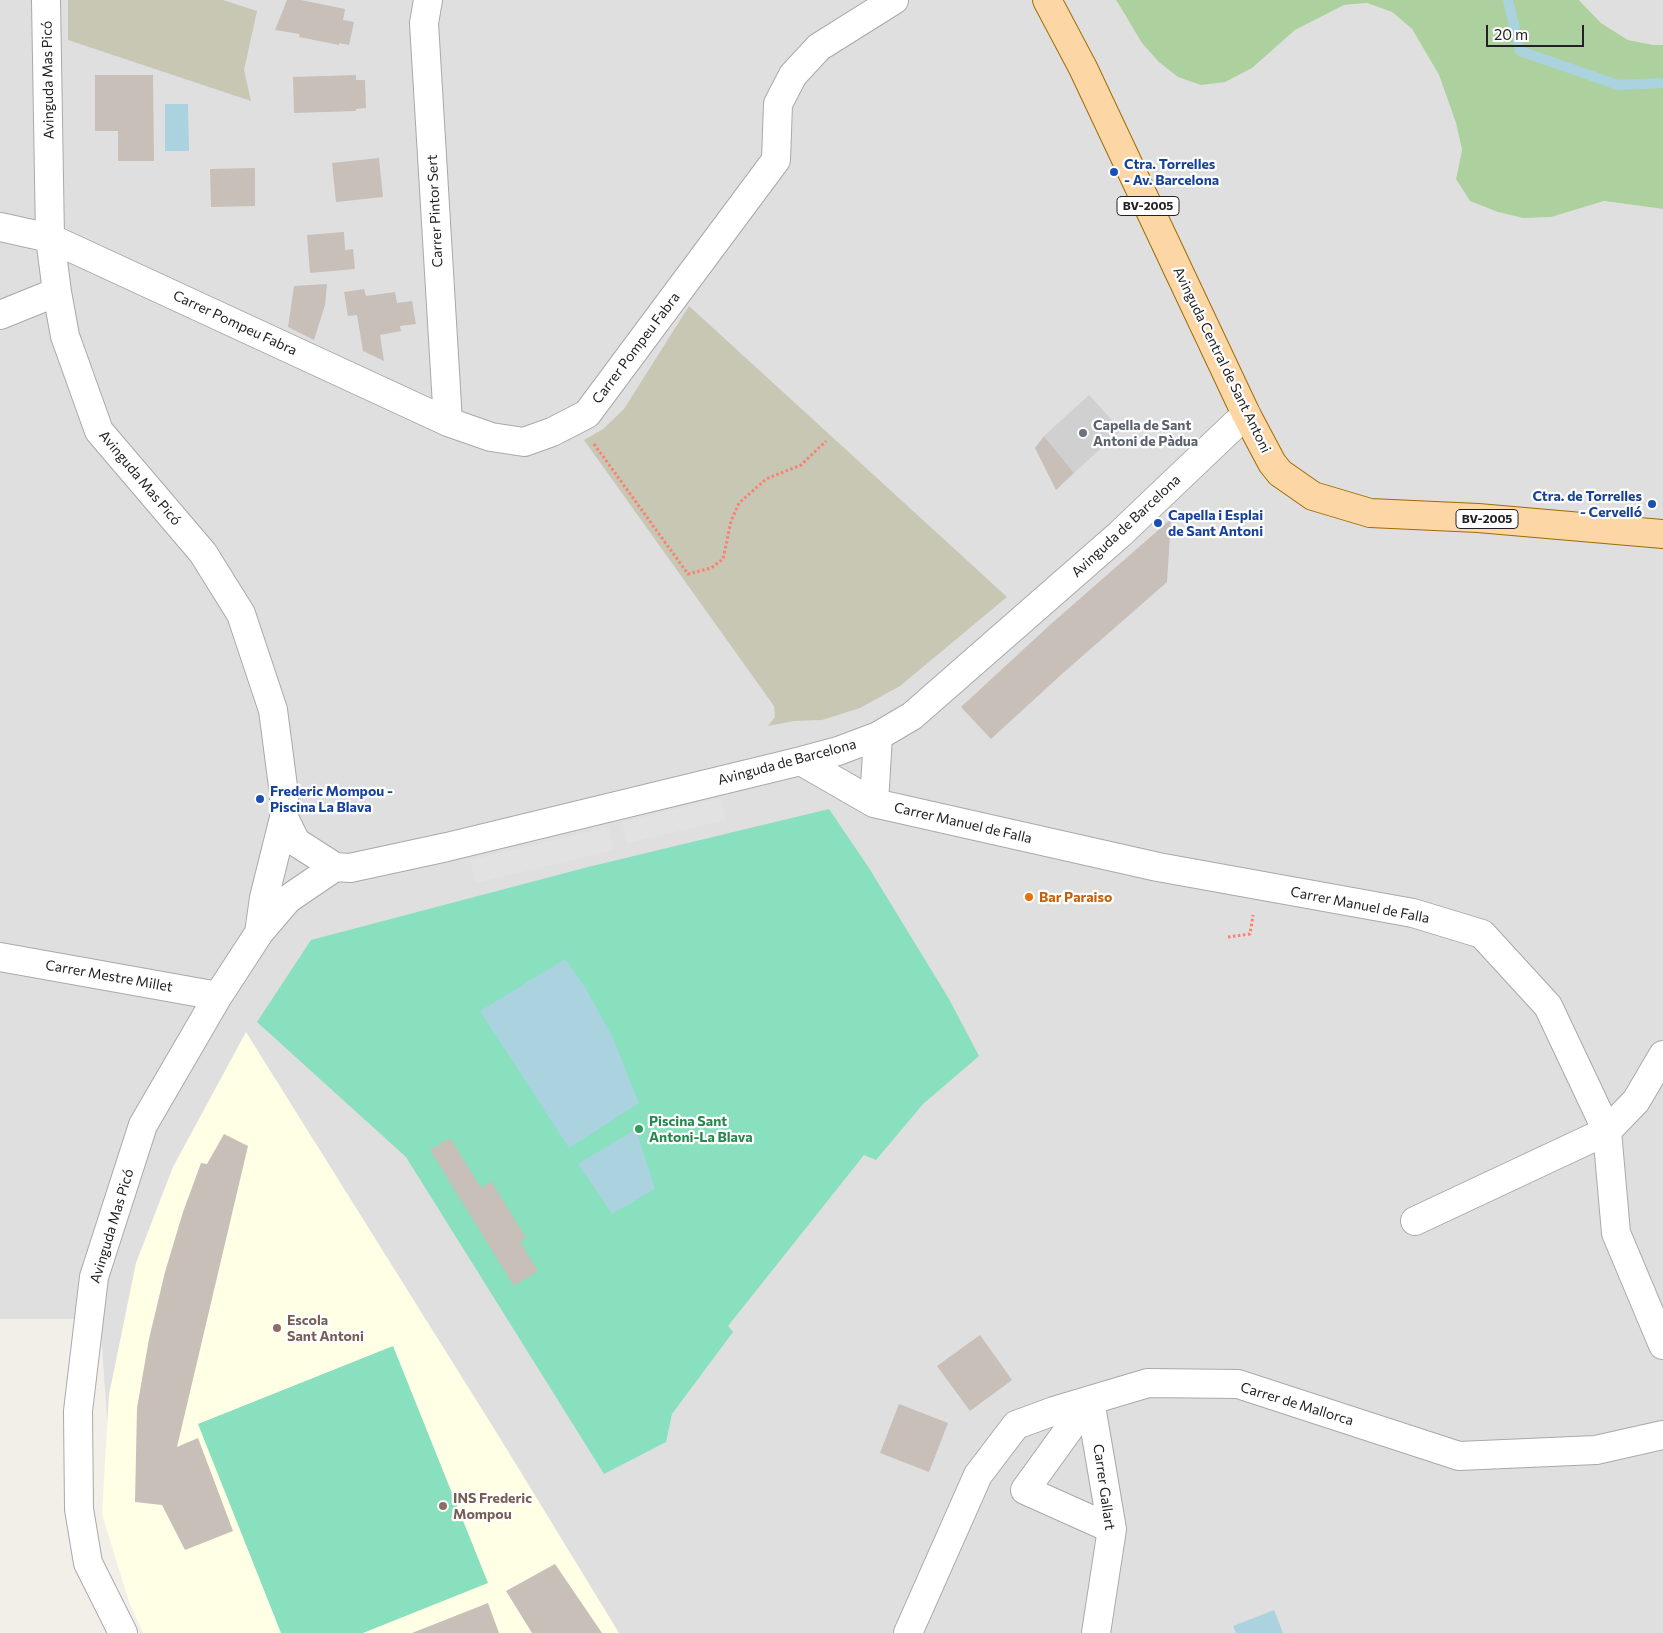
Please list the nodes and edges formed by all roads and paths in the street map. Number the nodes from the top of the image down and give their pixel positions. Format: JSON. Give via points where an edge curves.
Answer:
{"nodes":[{"id":1,"x":46,"y":0,"type":"edge"},
{"id":2,"x":428,"y":0,"type":"edge"},
{"id":3,"x":894,"y":0,"type":"edge"},
{"id":4,"x":1047,"y":0,"type":"edge"},
{"id":5,"x":0,"y":227,"type":"edge"},
{"id":6,"x":50,"y":238,"type":"junction"},
{"id":7,"x":57,"y":292,"type":"junction"},
{"id":8,"x":0,"y":314,"type":"edge"},
{"id":9,"x":1246,"y":414,"type":"junction"},
{"id":10,"x":576,"y":419,"type":"junction"},
{"id":11,"x":448,"y":422,"type":"junction"},
{"id":12,"x":826,"y":441,"type":"dead end"},
{"id":13,"x":1663,"y":534,"type":"edge"},
{"id":14,"x":878,"y":736,"type":"junction"},
{"id":15,"x":802,"y":761,"type":"junction"},
{"id":16,"x":874,"y":803,"type":"junction"},
{"id":17,"x":284,"y":818,"type":"junction"},
{"id":18,"x":335,"y":867,"type":"junction"},
{"id":19,"x":259,"y":933,"type":"junction"},
{"id":20,"x":1250,"y":934,"type":"dead end"},
{"id":21,"x":1228,"y":937,"type":"dead end"},
{"id":22,"x":0,"y":956,"type":"edge"},
{"id":23,"x":218,"y":996,"type":"junction"},
{"id":24,"x":1663,"y":1055,"type":"edge"},
{"id":25,"x":1607,"y":1131,"type":"junction"},
{"id":26,"x":1415,"y":1221,"type":"dead end"},
{"id":27,"x":1663,"y":1345,"type":"edge"},
{"id":28,"x":1090,"y":1400,"type":"junction"},
{"id":29,"x":1663,"y":1435,"type":"edge"},
{"id":30,"x":1112,"y":1529,"type":"junction"},
{"id":31,"x":123,"y":1633,"type":"edge"},
{"id":32,"x":908,"y":1633,"type":"edge"},
{"id":33,"x":1096,"y":1633,"type":"edge"}],
"edges":[{"from":1,"to":6,"type":"street","name":"Avinguda Mas Picó"},
{"from":2,"to":11,"type":"street","name":"Carrer Pintor Sert","via":[[424,23]]},
{"from":3,"to":10,"type":"street","name":"Carrer Pompeu Fabra","via":[[819,47],[793,75],[778,104],[776,160],[587,414]]},
{"from":4,"to":9,"type":"main road","name":"Avinguda Central de Sant Antoni","number":"BV-2005"},
{"from":5,"to":6,"type":"street","name":"Carrer Pompeu Fabra"},
{"from":6,"to":7,"type":"street","name":"Avinguda Mas Picó"},
{"from":6,"to":11,"type":"street","name":"Carrer Pompeu Fabra"},
{"from":7,"to":8,"type":"street"},
{"from":7,"to":17,"type":"street","name":"Avinguda Mas Picó","via":[[65,336],[99,431],[203,553],[241,614],[273,710]]},
{"from":9,"to":13,"type":"main road","name":"Avinguda Central de Sant Antoni","number":"BV-2005","via":[[1272,463],[1292,483],[1313,496],[1370,513],[1478,518]]},
{"from":9,"to":14,"type":"street","name":"Avinguda de Barcelona","via":[[1113,540],[912,716]]},
{"from":10,"to":11,"type":"street","name":"Carrer Pompeu Fabra","via":[[524,442],[491,437]]},
{"from":10,"to":12,"type":"path","via":[[688,574],[711,568],[723,560],[730,521],[739,503],[766,479],[801,465]]},
{"from":14,"to":15,"type":"street","name":"Avinguda de Barcelona"},
{"from":14,"to":16,"type":"street","name":"Carrer Manuel de Falla"},
{"from":15,"to":16,"type":"street","name":"Carrer Manuel de Falla"},
{"from":15,"to":18,"type":"street","name":"Avinguda de Barcelona","via":[[437,849],[350,868]]},
{"from":16,"to":25,"type":"street","name":"Carrer Manuel de Falla","via":[[1158,867],[1413,913],[1482,934],[1548,1006]]},
{"from":17,"to":18,"type":"street","name":"Avinguda Mas Picó","via":[[296,842]]},
{"from":17,"to":19,"type":"street","name":"Avinguda Mas Picó","via":[[264,898]]},
{"from":18,"to":19,"type":"street","name":"Avinguda Mas Picó","via":[[288,899]]},
{"from":19,"to":23,"type":"street","name":"Avinguda Mas Picó"},
{"from":20,"to":21,"type":"path"},
{"from":22,"to":23,"type":"street","name":"Carrer Mestre Millet"},
{"from":23,"to":31,"type":"street","name":"Avinguda Mas Picó","via":[[143,1125],[94,1276],[78,1412],[79,1509],[88,1563]]},
{"from":24,"to":25,"type":"street","via":[[1636,1101]]},
{"from":25,"to":26,"type":"street"},
{"from":25,"to":27,"type":"street","name":"Carrer Manuel de Falla","via":[[1616,1233]]},
{"from":28,"to":29,"type":"street","name":"Carrer de Mallorca","via":[[1148,1383],[1238,1384],[1460,1456],[1596,1450]]},
{"from":28,"to":30,"type":"street","name":"Carrer Gallart"},
{"from":28,"to":30,"type":"street","via":[[1025,1490]]},
{"from":28,"to":32,"type":"street","name":"Carrer de Mallorca","via":[[1016,1425],[978,1475]]},
{"from":30,"to":33,"type":"street","name":"Carrer Gallart"}]}
